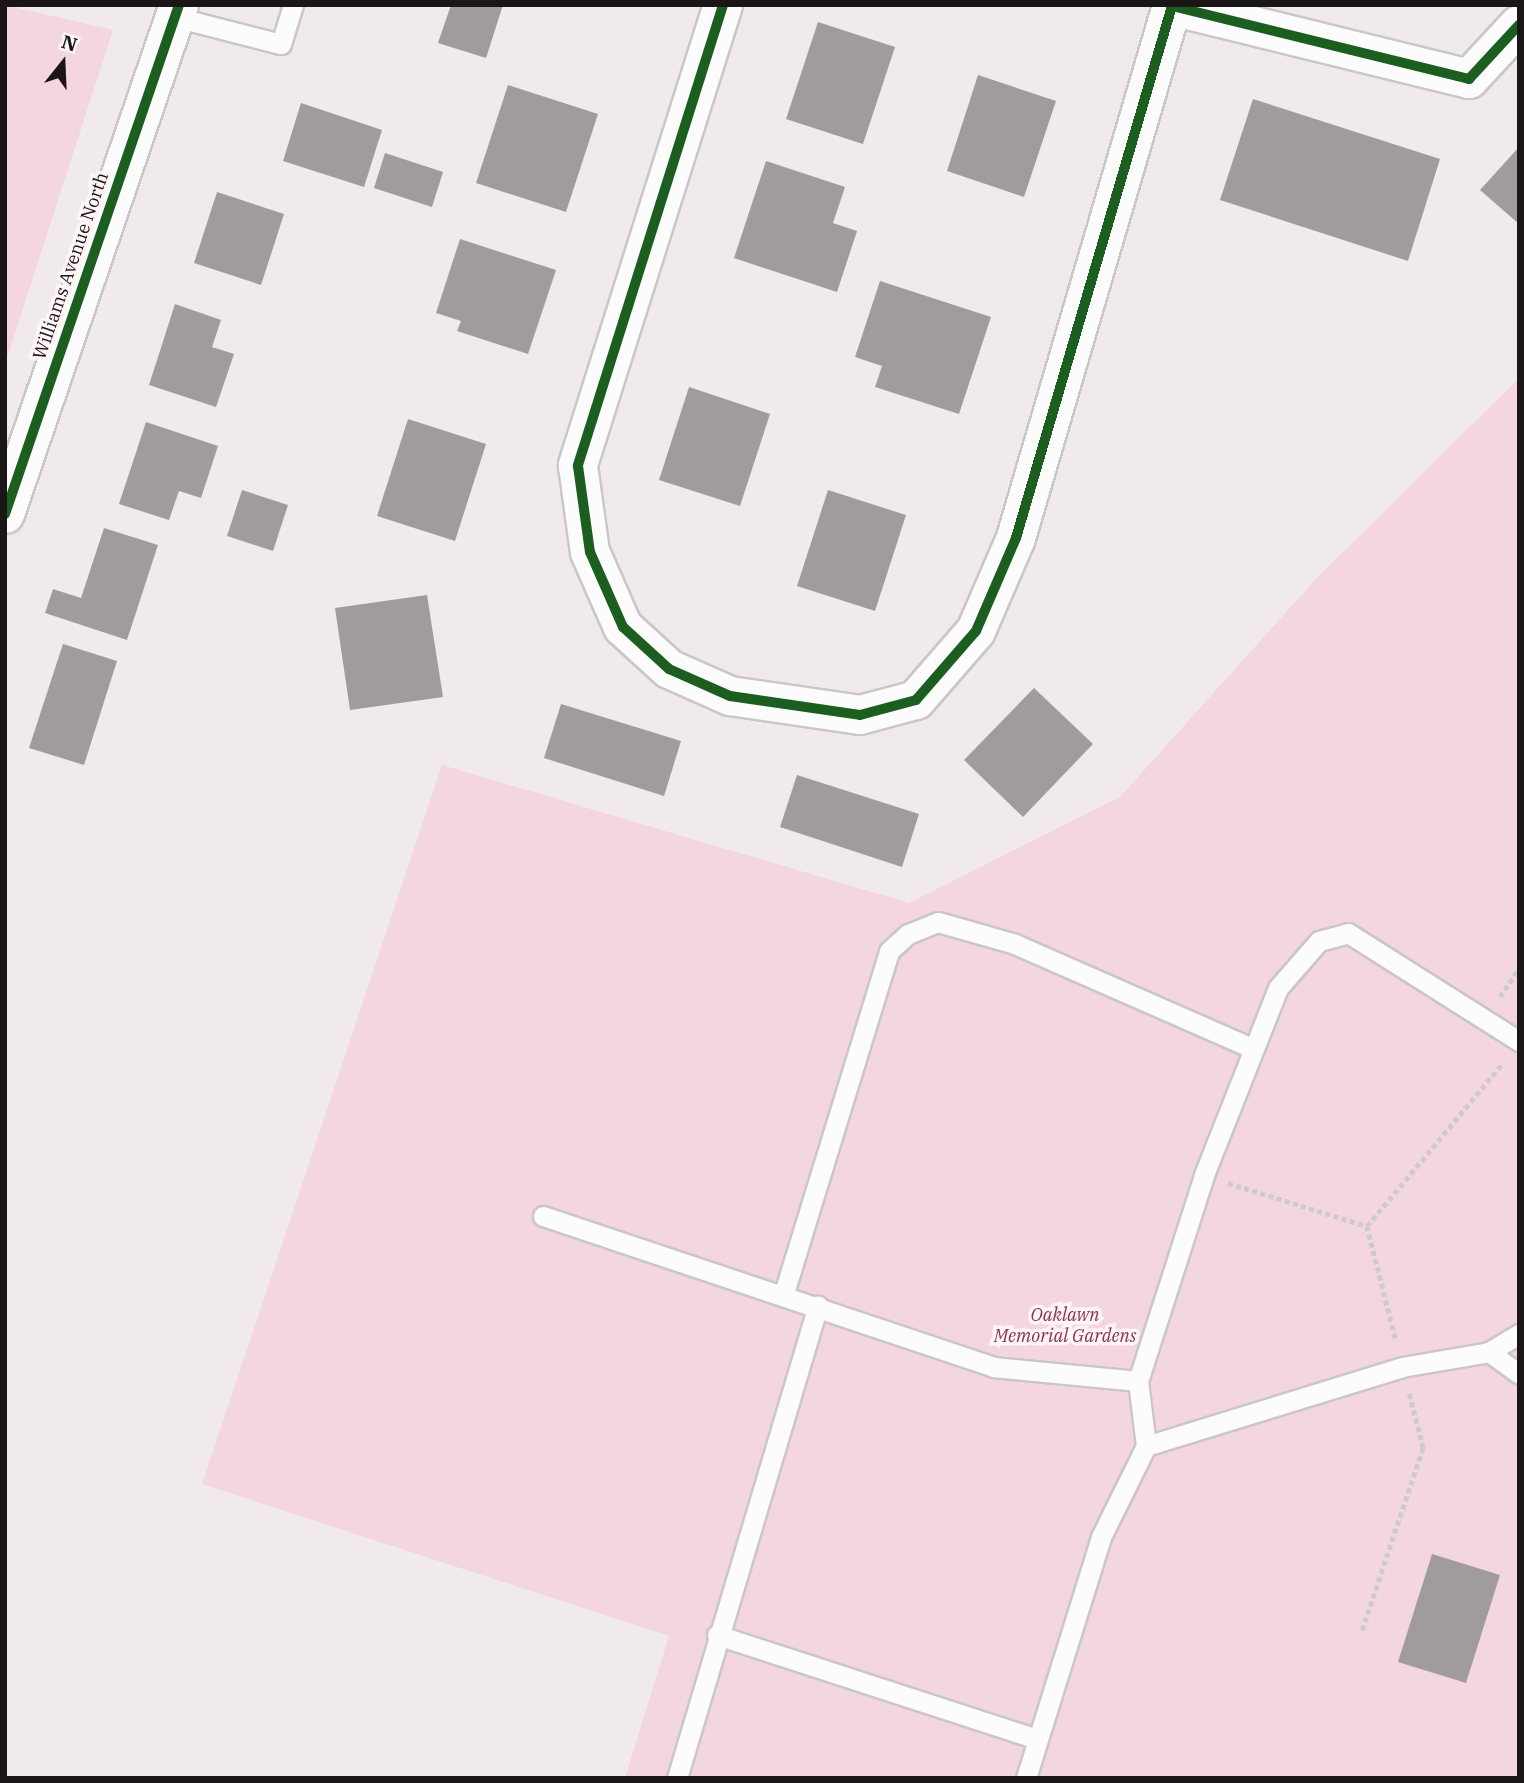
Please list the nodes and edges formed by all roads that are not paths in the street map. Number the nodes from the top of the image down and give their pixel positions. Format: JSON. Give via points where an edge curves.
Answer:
{"nodes":[{"id":1,"x":293,"y":5,"type":"edge"},
{"id":2,"x":723,"y":5,"type":"edge"},
{"id":3,"x":1171,"y":5,"type":"edge"},
{"id":4,"x":175,"y":17,"type":"edge"},
{"id":5,"x":1519,"y":25,"type":"edge"},
{"id":6,"x":5,"y":514,"type":"edge"},
{"id":7,"x":1250,"y":1047,"type":"junction"},
{"id":8,"x":1514,"y":1048,"type":"edge"},
{"id":9,"x":543,"y":1216,"type":"dead end"},
{"id":10,"x":784,"y":1293,"type":"junction"},
{"id":11,"x":818,"y":1306,"type":"junction"},
{"id":12,"x":1519,"y":1334,"type":"edge"},
{"id":13,"x":1489,"y":1352,"type":"junction"},
{"id":14,"x":1519,"y":1374,"type":"edge"},
{"id":15,"x":1138,"y":1381,"type":"junction"},
{"id":16,"x":1146,"y":1446,"type":"junction"},
{"id":17,"x":717,"y":1635,"type":"junction"},
{"id":18,"x":1037,"y":1739,"type":"junction"},
{"id":19,"x":677,"y":1778,"type":"edge"},
{"id":20,"x":1026,"y":1778,"type":"edge"}],
"edges":[{"from":1,"to":4,"type":"lane","via":[[281,44]]},
{"from":2,"to":3,"type":"street","via":[[578,466],[590,552],[623,627],[669,669],[730,696],[860,715],[916,700],[976,631],[1016,538]]},
{"from":3,"to":5,"type":"street","via":[[1469,79]]},
{"from":4,"to":6,"type":"street","name":"Williams Avenue North"},
{"from":7,"to":8,"type":"lane","via":[[1278,988],[1319,941],[1348,933]]},
{"from":7,"to":10,"type":"lane","via":[[1015,944],[937,922],[908,934],[889,951]]},
{"from":7,"to":15,"type":"lane"},
{"from":9,"to":10,"type":"lane"},
{"from":10,"to":11,"type":"lane"},
{"from":11,"to":15,"type":"lane","via":[[993,1367]]},
{"from":11,"to":17,"type":"lane"},
{"from":12,"to":13,"type":"lane"},
{"from":13,"to":14,"type":"lane"},
{"from":13,"to":16,"type":"lane","via":[[1402,1367]]},
{"from":15,"to":16,"type":"lane"},
{"from":16,"to":18,"type":"lane","via":[[1101,1537]]},
{"from":17,"to":18,"type":"lane"},
{"from":17,"to":19,"type":"lane"},
{"from":18,"to":20,"type":"lane"}]}
